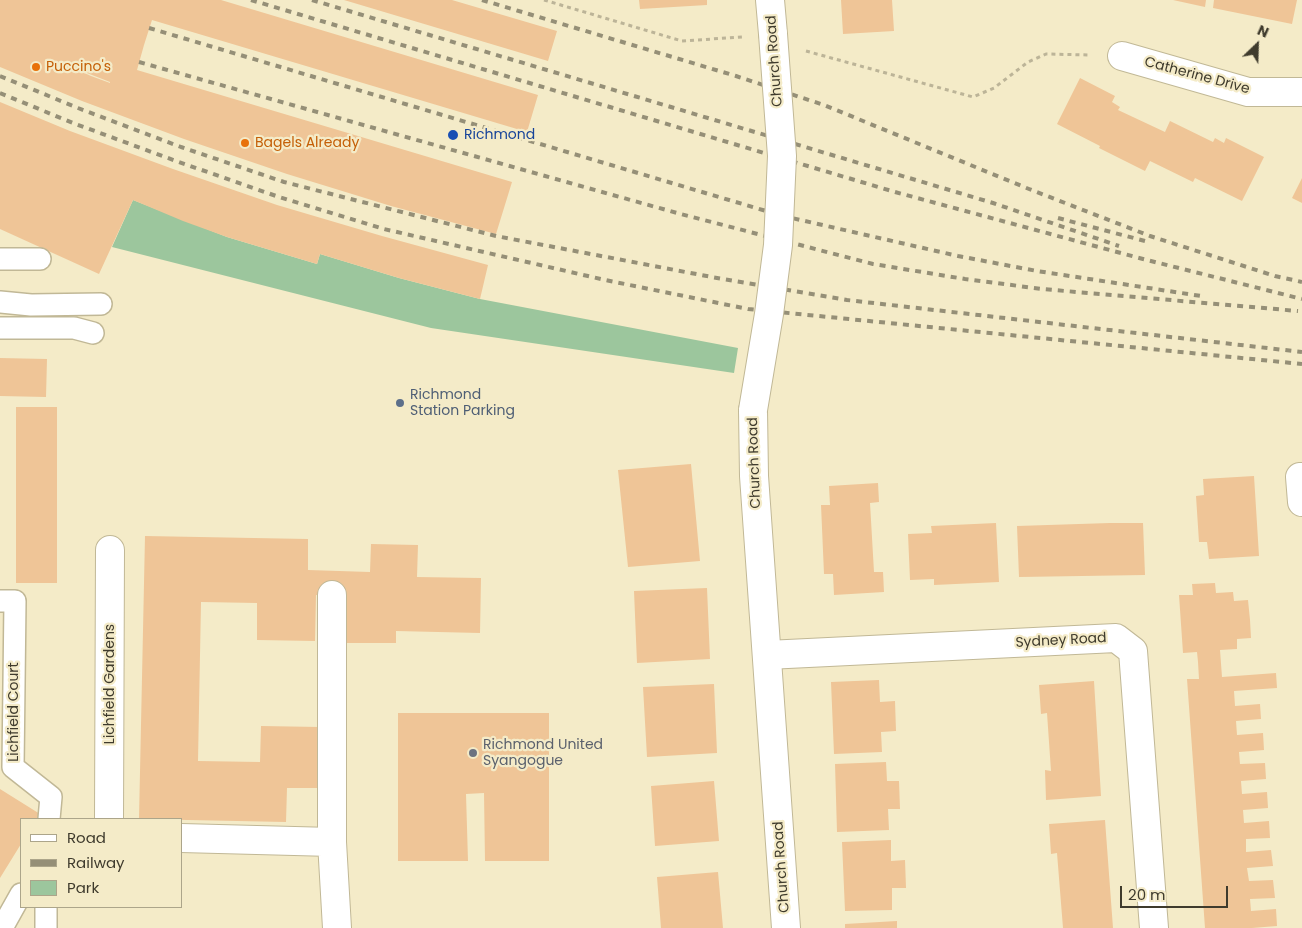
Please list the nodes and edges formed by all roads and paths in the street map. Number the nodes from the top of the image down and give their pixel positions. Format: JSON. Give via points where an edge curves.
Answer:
{"nodes":[{"id":1,"x":544,"y":0,"type":"edge"},
{"id":2,"x":770,"y":0,"type":"edge"},
{"id":3,"x":773,"y":40,"type":"junction"},
{"id":4,"x":1122,"y":56,"type":"joint"},
{"id":5,"x":1302,"y":92,"type":"edge"},
{"id":6,"x":0,"y":259,"type":"edge"},
{"id":7,"x":40,"y":259,"type":"dead end"},
{"id":8,"x":0,"y":302,"type":"edge"},
{"id":9,"x":101,"y":304,"type":"dead end"},
{"id":10,"x":31,"y":305,"type":"junction"},
{"id":11,"x":0,"y":311,"type":"edge"},
{"id":12,"x":0,"y":328,"type":"edge"},
{"id":13,"x":93,"y":333,"type":"dead end"},
{"id":14,"x":110,"y":550,"type":"dead end"},
{"id":15,"x":332,"y":595,"type":"dead end"},
{"id":16,"x":0,"y":600,"type":"edge"},
{"id":17,"x":767,"y":655,"type":"junction"},
{"id":18,"x":49,"y":818,"type":"edge"},
{"id":19,"x":109,"y":818,"type":"edge"},
{"id":20,"x":182,"y":838,"type":"edge"},
{"id":21,"x":332,"y":842,"type":"junction"},
{"id":22,"x":20,"y":896,"type":"edge"},
{"id":23,"x":46,"y":908,"type":"edge"},
{"id":24,"x":2,"y":928,"type":"edge"},
{"id":25,"x":46,"y":928,"type":"edge"},
{"id":26,"x":337,"y":928,"type":"edge"},
{"id":27,"x":786,"y":928,"type":"edge"},
{"id":28,"x":1154,"y":928,"type":"edge"}],
"edges":[{"from":1,"to":3,"type":"path","via":[[682,41]]},
{"from":2,"to":3,"type":"street","name":"Church Road"},
{"from":3,"to":4,"type":"path","via":[[973,97],[994,88],[1028,62],[1046,54]]},
{"from":3,"to":17,"type":"street","name":"Church Road","bridge":true,"via":[[782,156],[778,245],[753,410],[754,476]]},
{"from":4,"to":5,"type":"street","name":"Catherine Drive","via":[[1248,92]]},
{"from":6,"to":7,"type":"lane"},
{"from":8,"to":10,"type":"lane"},
{"from":9,"to":10,"type":"lane"},
{"from":10,"to":11,"type":"lane"},
{"from":12,"to":13,"type":"lane","via":[[74,328]]},
{"from":14,"to":19,"type":"street","name":"Lichfield Gardens"},
{"from":15,"to":21,"type":"street"},
{"from":16,"to":18,"type":"lane","name":"Lichfield Court","via":[[14,601],[13,767],[51,797]]},
{"from":17,"to":27,"type":"street","name":"Church Road"},
{"from":17,"to":28,"type":"street","name":"Sydney Road","via":[[1116,638],[1133,651]]},
{"from":20,"to":21,"type":"street"},
{"from":21,"to":26,"type":"street"},
{"from":22,"to":24,"type":"lane"},
{"from":23,"to":25,"type":"lane"}]}
